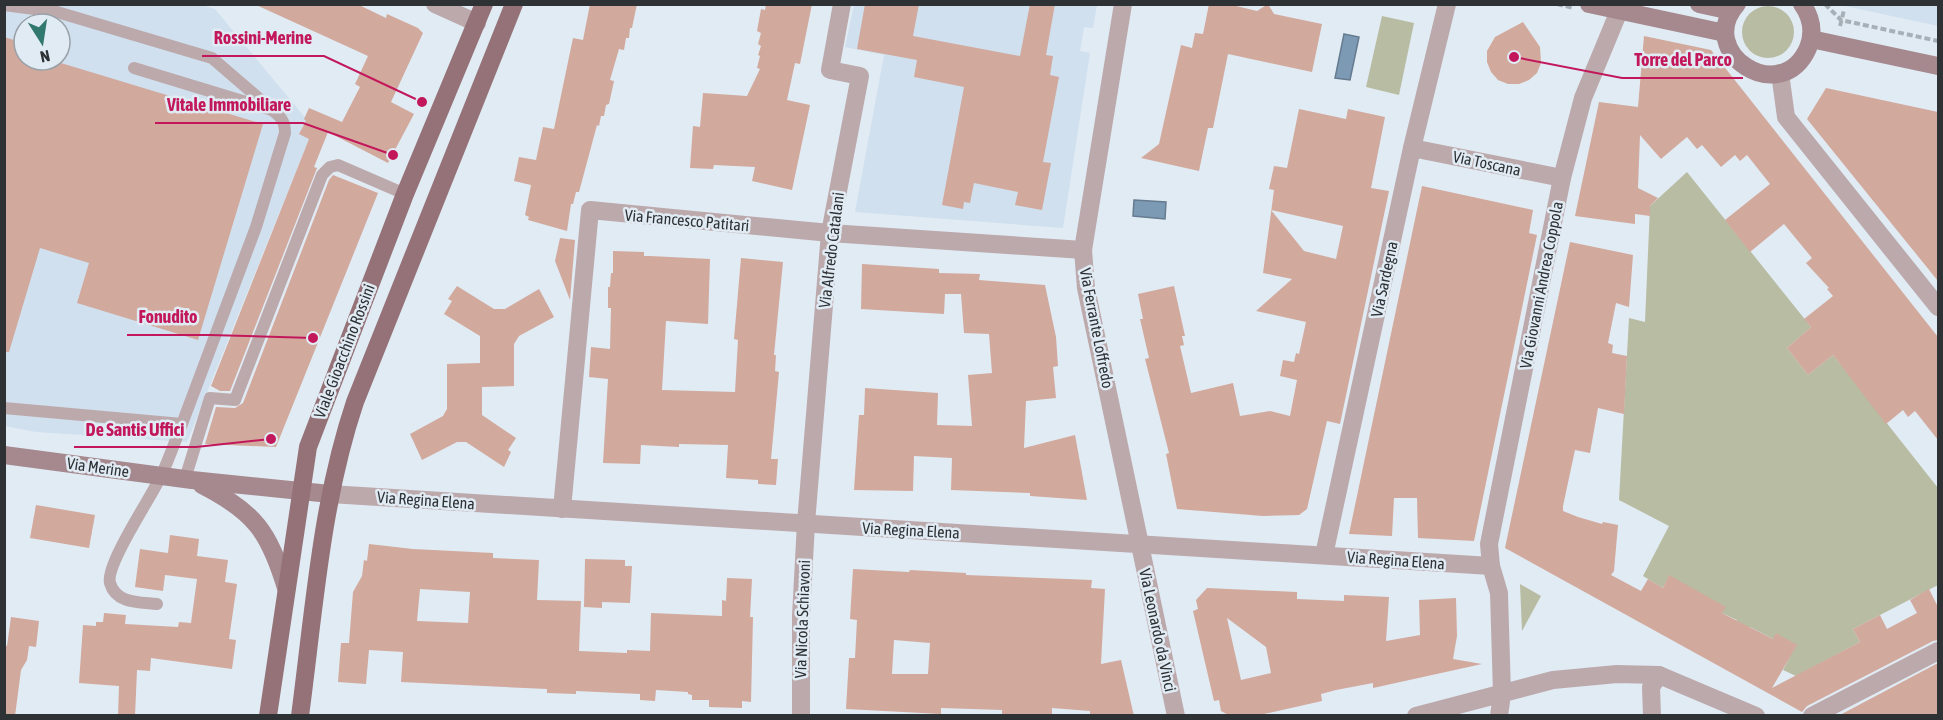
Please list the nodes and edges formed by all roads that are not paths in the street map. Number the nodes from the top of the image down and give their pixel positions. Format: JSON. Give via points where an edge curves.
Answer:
{"nodes":[{"id":1,"x":435,"y":4,"type":"edge"},
{"id":2,"x":484,"y":4,"type":"edge"},
{"id":3,"x":514,"y":4,"type":"edge"},
{"id":4,"x":842,"y":4,"type":"edge"},
{"id":5,"x":1123,"y":4,"type":"edge"},
{"id":6,"x":1447,"y":4,"type":"edge"},
{"id":7,"x":1589,"y":4,"type":"edge"},
{"id":8,"x":1699,"y":4,"type":"edge"},
{"id":9,"x":1802,"y":4,"type":"edge"},
{"id":10,"x":4,"y":5,"type":"edge"},
{"id":11,"x":1734,"y":8,"type":"edge"},
{"id":12,"x":1620,"y":11,"type":"junction"},
{"id":13,"x":477,"y":23,"type":"junction"},
{"id":14,"x":1725,"y":33,"type":"junction"},
{"id":15,"x":1811,"y":39,"type":"junction"},
{"id":16,"x":1938,"y":66,"type":"edge"},
{"id":17,"x":134,"y":68,"type":"dead end"},
{"id":18,"x":1780,"y":73,"type":"junction"},
{"id":19,"x":272,"y":110,"type":"junction"},
{"id":20,"x":1412,"y":148,"type":"junction"},
{"id":21,"x":1562,"y":178,"type":"junction"},
{"id":22,"x":405,"y":194,"type":"junction"},
{"id":23,"x":830,"y":233,"type":"junction"},
{"id":24,"x":1083,"y":250,"type":"junction"},
{"id":25,"x":1938,"y":307,"type":"edge"},
{"id":26,"x":4,"y":408,"type":"edge"},
{"id":27,"x":182,"y":424,"type":"junction"},
{"id":28,"x":4,"y":454,"type":"edge"},
{"id":29,"x":161,"y":476,"type":"junction"},
{"id":30,"x":188,"y":480,"type":"junction"},
{"id":31,"x":300,"y":491,"type":"junction"},
{"id":32,"x":330,"y":494,"type":"junction"},
{"id":33,"x":562,"y":509,"type":"junction"},
{"id":34,"x":806,"y":523,"type":"junction"},
{"id":35,"x":1140,"y":543,"type":"junction"},
{"id":36,"x":1324,"y":555,"type":"junction"},
{"id":37,"x":1491,"y":566,"type":"junction"},
{"id":38,"x":286,"y":588,"type":"junction"},
{"id":39,"x":157,"y":604,"type":"dead end"},
{"id":40,"x":1938,"y":651,"type":"edge"},
{"id":41,"x":1659,"y":675,"type":"junction"},
{"id":42,"x":1502,"y":694,"type":"junction"},
{"id":43,"x":268,"y":716,"type":"edge"},
{"id":44,"x":300,"y":716,"type":"edge"},
{"id":45,"x":801,"y":716,"type":"edge"},
{"id":46,"x":1176,"y":716,"type":"edge"},
{"id":47,"x":1416,"y":716,"type":"edge"},
{"id":48,"x":1499,"y":716,"type":"edge"},
{"id":49,"x":1652,"y":716,"type":"edge"},
{"id":50,"x":1756,"y":716,"type":"edge"},
{"id":51,"x":1812,"y":716,"type":"edge"}],
"edges":[{"from":1,"to":13,"type":"street"},
{"from":2,"to":13,"type":"main road","name":"Viale Gioacchino Rossini"},
{"from":3,"to":32,"type":"main road","name":"Viale Gioacchino Rossini","via":[[355,402]]},
{"from":4,"to":23,"type":"street","name":"Via Alfredo Catalani","via":[[830,70],[861,76]]},
{"from":5,"to":24,"type":"street","name":"Via Ferrante Loffredo"},
{"from":6,"to":20,"type":"street","name":"Via Sardegna"},
{"from":7,"to":12,"type":"street"},
{"from":8,"to":11,"type":"street"},
{"from":9,"to":15,"type":"street","via":[[1811,22]]},
{"from":10,"to":19,"type":"lane","via":[[57,12],[212,58]]},
{"from":11,"to":14,"type":"street"},
{"from":12,"to":14,"type":"street"},
{"from":12,"to":21,"type":"street","name":"Via Giovanni Andrea Coppola","via":[[1582,98]]},
{"from":13,"to":22,"type":"main road","name":"Viale Gioacchino Rossini"},
{"from":14,"to":18,"type":"street","via":[[1727,45],[1747,69],[1762,75]]},
{"from":15,"to":16,"type":"street"},
{"from":15,"to":18,"type":"street","via":[[1803,58]]},
{"from":17,"to":19,"type":"lane"},
{"from":18,"to":25,"type":"street","via":[[1786,117]]},
{"from":19,"to":27,"type":"lane","via":[[285,124],[285,133],[246,258]]},
{"from":20,"to":21,"type":"street","name":"Via Toscana"},
{"from":20,"to":36,"type":"street","name":"Via Sardegna"},
{"from":21,"to":37,"type":"street","name":"Via Giovanni Andrea Coppola","via":[[1490,543]]},
{"from":22,"to":30,"type":"lane","via":[[338,165],[322,175],[235,400],[210,398]]},
{"from":22,"to":31,"type":"main road","name":"Viale Gioacchino Rossini","via":[[311,436]]},
{"from":23,"to":24,"type":"street","name":"Via Francesco Patitari"},
{"from":23,"to":33,"type":"street","name":"Via Francesco Patitari","via":[[590,210]]},
{"from":23,"to":34,"type":"street","name":"Via Alfredo Catalani"},
{"from":24,"to":35,"type":"street","name":"Via Ferrante Loffredo","via":[[1086,288]]},
{"from":26,"to":27,"type":"lane"},
{"from":27,"to":29,"type":"lane"},
{"from":28,"to":29,"type":"street","name":"Via Merine"},
{"from":29,"to":30,"type":"street","name":"Via Merine"},
{"from":29,"to":39,"type":"lane","via":[[109,575],[115,592],[123,599]]},
{"from":30,"to":31,"type":"street","name":"Via Merine"},
{"from":30,"to":38,"type":"street","name":"Via Merine","via":[[235,503],[253,518],[277,557]]},
{"from":31,"to":32,"type":"street","name":"Via Merine"},
{"from":31,"to":38,"type":"main road","name":"Viale Gioacchino Rossini"},
{"from":32,"to":33,"type":"street","name":"Via Regina Elena"},
{"from":32,"to":44,"type":"main road","name":"Viale Gioacchino Rossini"},
{"from":33,"to":34,"type":"street","name":"Via Regina Elena"},
{"from":34,"to":35,"type":"street","name":"Via Regina Elena"},
{"from":34,"to":45,"type":"street","name":"Via Nicola Schiavoni"},
{"from":35,"to":36,"type":"street","name":"Via Regina Elena"},
{"from":35,"to":46,"type":"street","name":"Via Leonardo da Vinci"},
{"from":36,"to":37,"type":"street","name":"Via Regina Elena"},
{"from":37,"to":42,"type":"street","name":"Via Giovanni Andrea Coppola","via":[[1499,593]]},
{"from":38,"to":43,"type":"main road","name":"Viale Gioacchino Rossini"},
{"from":40,"to":51,"type":"street"},
{"from":41,"to":42,"type":"street","via":[[1553,680]]},
{"from":41,"to":49,"type":"street","via":[[1651,687]]},
{"from":41,"to":50,"type":"street"},
{"from":42,"to":47,"type":"street"},
{"from":42,"to":48,"type":"street","name":"Via Giovanni Andrea Coppola"}]}
